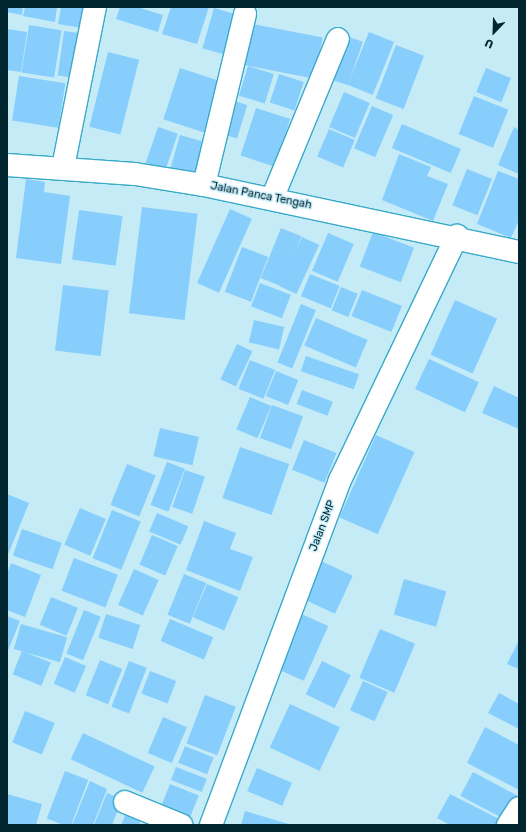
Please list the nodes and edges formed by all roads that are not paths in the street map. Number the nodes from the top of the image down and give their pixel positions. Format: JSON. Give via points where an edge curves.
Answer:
{"nodes":[{"id":1,"x":95,"y":7,"type":"edge"},
{"id":2,"x":244,"y":14,"type":"dead end"},
{"id":3,"x":338,"y":39,"type":"dead end"},
{"id":4,"x":7,"y":165,"type":"edge"},
{"id":5,"x":63,"y":167,"type":"junction"},
{"id":6,"x":204,"y":185,"type":"junction"},
{"id":7,"x":272,"y":199,"type":"junction"},
{"id":8,"x":456,"y":236,"type":"junction"},
{"id":9,"x":517,"y":245,"type":"edge"},
{"id":10,"x":125,"y":802,"type":"dead end"},
{"id":11,"x":181,"y":825,"type":"edge"},
{"id":12,"x":211,"y":825,"type":"edge"}],
"edges":[{"from":1,"to":5,"type":"street"},
{"from":2,"to":6,"type":"street"},
{"from":3,"to":7,"type":"street"},
{"from":4,"to":5,"type":"street","name":"Jalan Panca Tengah"},
{"from":5,"to":6,"type":"street","name":"Jalan Panca Tengah"},
{"from":6,"to":7,"type":"street","name":"Jalan Panca Tengah"},
{"from":7,"to":8,"type":"street","name":"Jalan Panca Tengah"},
{"from":8,"to":9,"type":"street","name":"Jalan Panca Tengah"},
{"from":8,"to":12,"type":"street","name":"Jalan SMP","via":[[340,480]]},
{"from":10,"to":11,"type":"street"}]}
